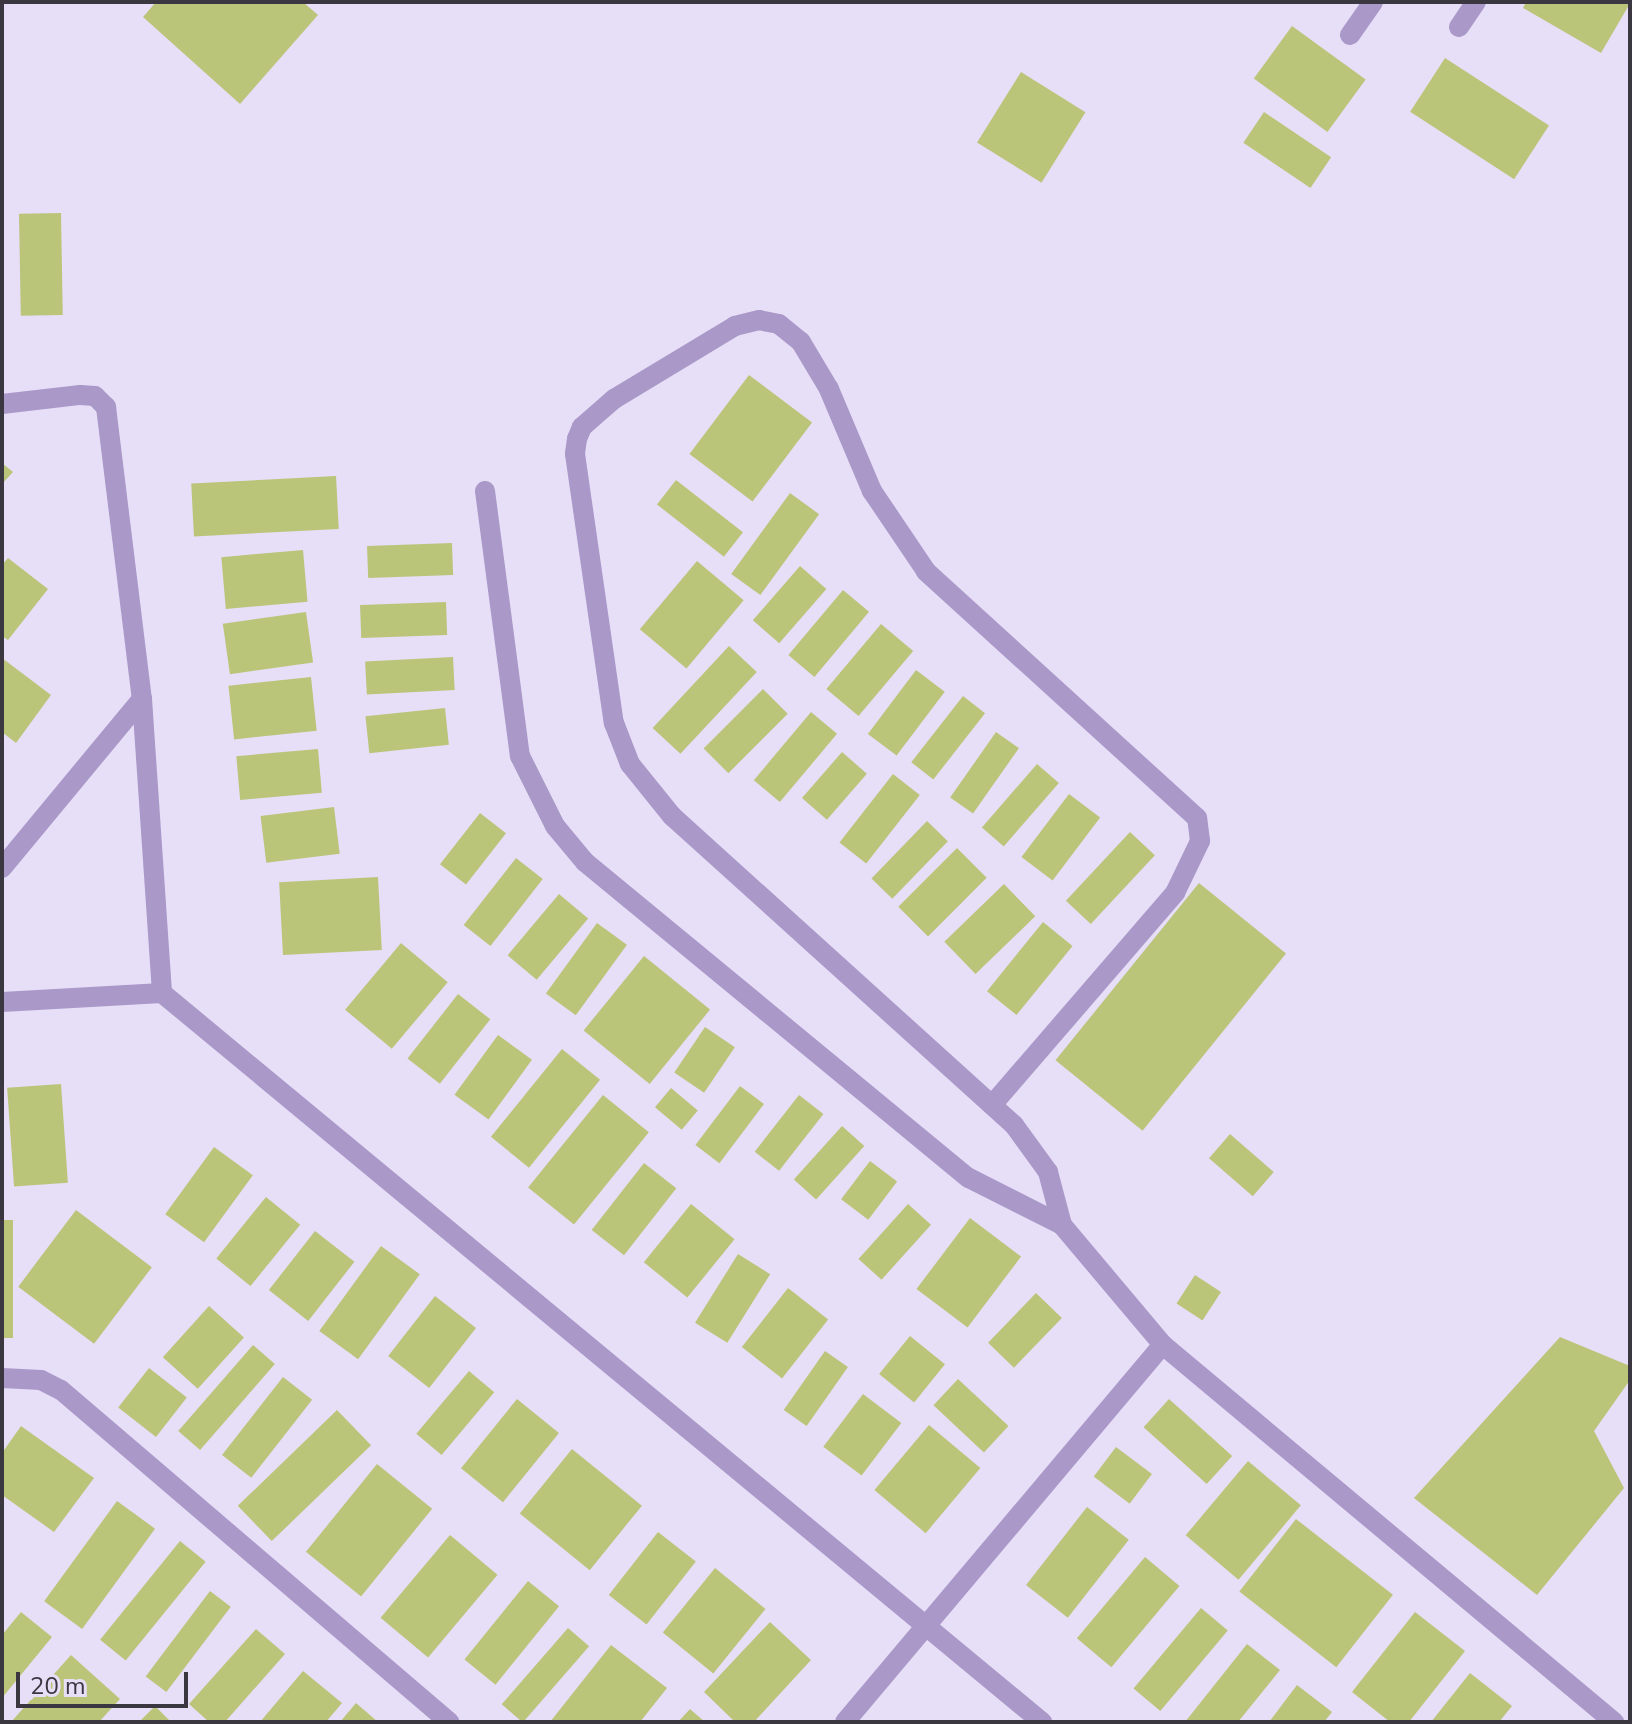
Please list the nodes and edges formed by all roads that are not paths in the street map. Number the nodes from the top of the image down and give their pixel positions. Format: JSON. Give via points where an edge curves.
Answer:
{"nodes":[{"id":1,"x":1373,"y":2,"type":"edge"},
{"id":2,"x":1476,"y":2,"type":"edge"},
{"id":3,"x":1459,"y":27,"type":"dead end"},
{"id":4,"x":1350,"y":35,"type":"dead end"},
{"id":5,"x":2,"y":404,"type":"edge"},
{"id":6,"x":485,"y":491,"type":"dead end"},
{"id":7,"x":142,"y":699,"type":"junction"},
{"id":8,"x":2,"y":868,"type":"edge"},
{"id":9,"x":162,"y":993,"type":"junction"},
{"id":10,"x":2,"y":1002,"type":"edge"},
{"id":11,"x":992,"y":1105,"type":"junction"},
{"id":12,"x":1062,"y":1225,"type":"junction"},
{"id":13,"x":1163,"y":1345,"type":"junction"},
{"id":14,"x":2,"y":1378,"type":"edge"},
{"id":15,"x":926,"y":1624,"type":"junction"},
{"id":16,"x":449,"y":1722,"type":"edge"},
{"id":17,"x":845,"y":1722,"type":"edge"},
{"id":18,"x":1042,"y":1722,"type":"edge"},
{"id":19,"x":1614,"y":1722,"type":"edge"}],
"edges":[{"from":1,"to":4,"type":"street"},
{"from":2,"to":3,"type":"street"},
{"from":5,"to":7,"type":"street","via":[[80,395],[95,396],[106,407]]},
{"from":6,"to":12,"type":"street","via":[[520,756],[555,826],[585,862],[969,1178]]},
{"from":7,"to":8,"type":"street"},
{"from":7,"to":9,"type":"street"},
{"from":9,"to":10,"type":"street"},
{"from":9,"to":15,"type":"street"},
{"from":11,"to":11,"type":"street","via":[[1175,893],[1200,841],[1197,818],[926,571],[872,491],[829,389],[801,342],[779,324],[759,320],[735,326],[614,399],[582,427],[577,439],[577,469],[620,742],[643,783],[672,816]]},
{"from":11,"to":12,"type":"street","via":[[1048,1172]]},
{"from":12,"to":13,"type":"street"},
{"from":13,"to":15,"type":"street"},
{"from":13,"to":19,"type":"street"},
{"from":14,"to":16,"type":"street","via":[[41,1380],[61,1390]]},
{"from":15,"to":17,"type":"street"},
{"from":15,"to":18,"type":"street"}]}
